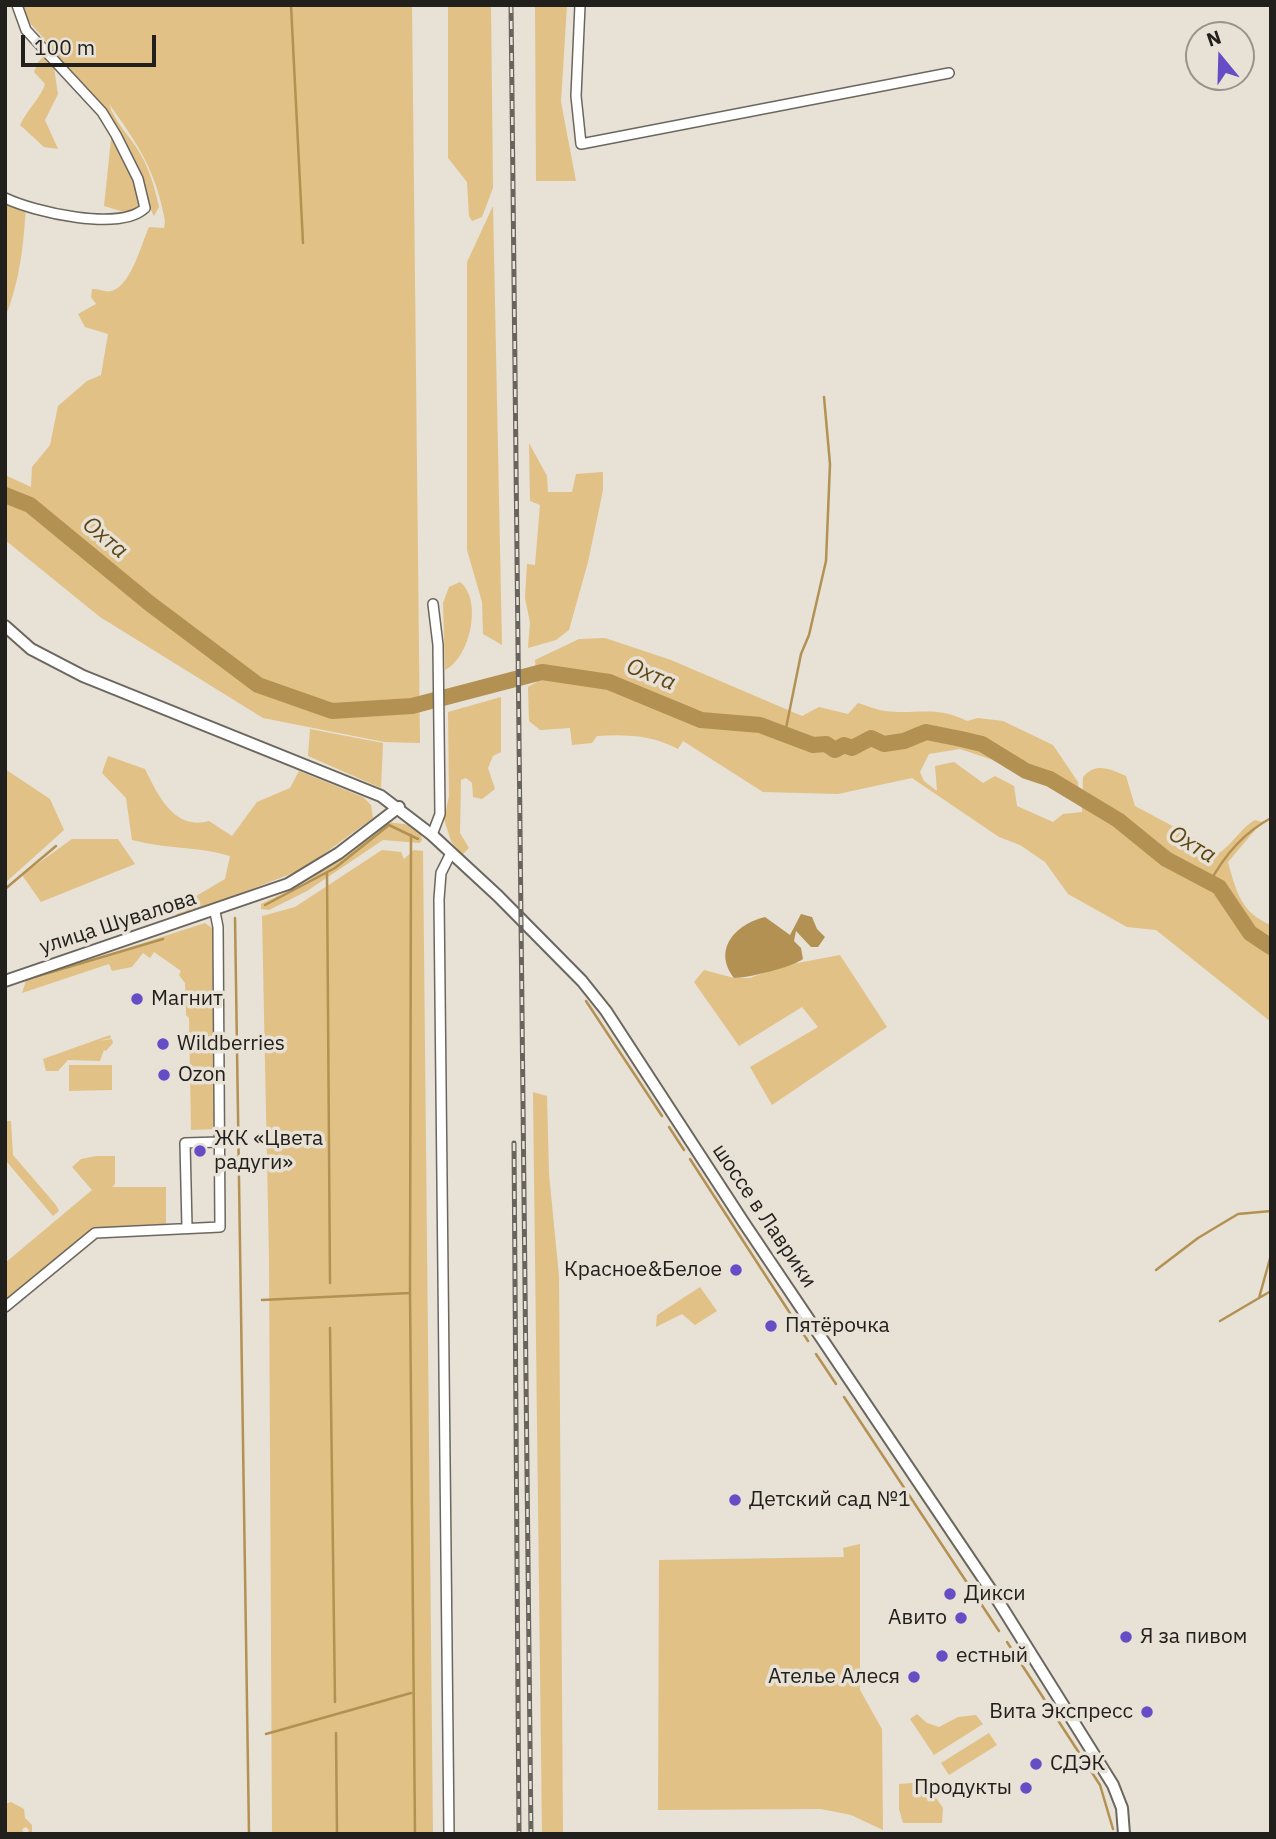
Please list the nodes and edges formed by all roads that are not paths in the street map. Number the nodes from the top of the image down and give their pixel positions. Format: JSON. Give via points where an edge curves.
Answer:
{"nodes":[{"id":1,"x":18,"y":5,"type":"edge"},
{"id":2,"x":579,"y":5,"type":"edge"},
{"id":3,"x":949,"y":73,"type":"dead end"},
{"id":4,"x":5,"y":198,"type":"edge"},
{"id":5,"x":433,"y":604,"type":"dead end"},
{"id":6,"x":5,"y":626,"type":"edge"},
{"id":7,"x":399,"y":807,"type":"junction"},
{"id":8,"x":432,"y":835,"type":"junction"},
{"id":9,"x":451,"y":853,"type":"junction"},
{"id":10,"x":215,"y":912,"type":"junction"},
{"id":11,"x":5,"y":981,"type":"edge"},
{"id":12,"x":219,"y":1142,"type":"junction"},
{"id":13,"x":187,"y":1227,"type":"junction"},
{"id":14,"x":5,"y":1307,"type":"edge"},
{"id":15,"x":449,"y":1834,"type":"edge"},
{"id":16,"x":1124,"y":1834,"type":"edge"}],
"edges":[{"from":1,"to":4,"type":"street","via":[[26,30],[109,124],[138,179],[145,208],[138,215],[108,219],[24,208]]},
{"from":2,"to":3,"type":"street","via":[[576,96],[581,144]]},
{"from":5,"to":8,"type":"street","via":[[438,645],[440,814]]},
{"from":6,"to":7,"type":"street","name":"шоссе в Лаврики","via":[[31,649],[83,676],[293,758]]},
{"from":7,"to":8,"type":"street","name":"шоссе в Лаврики"},
{"from":7,"to":10,"type":"street","name":"улица Шувалова","via":[[305,876]]},
{"from":8,"to":9,"type":"street","name":"шоссе в Лаврики"},
{"from":9,"to":15,"type":"street","via":[[441,873],[439,899]]},
{"from":9,"to":16,"type":"street","name":"шоссе в Лаврики","via":[[544,942],[606,1011],[1020,1634],[1113,1785],[1122,1808]]},
{"from":10,"to":11,"type":"street","name":"улица Шувалова"},
{"from":10,"to":12,"type":"street"},
{"from":12,"to":13,"type":"street","via":[[220,1227]]},
{"from":12,"to":13,"type":"street","via":[[185,1143]]},
{"from":13,"to":14,"type":"street","via":[[95,1233]]}]}
